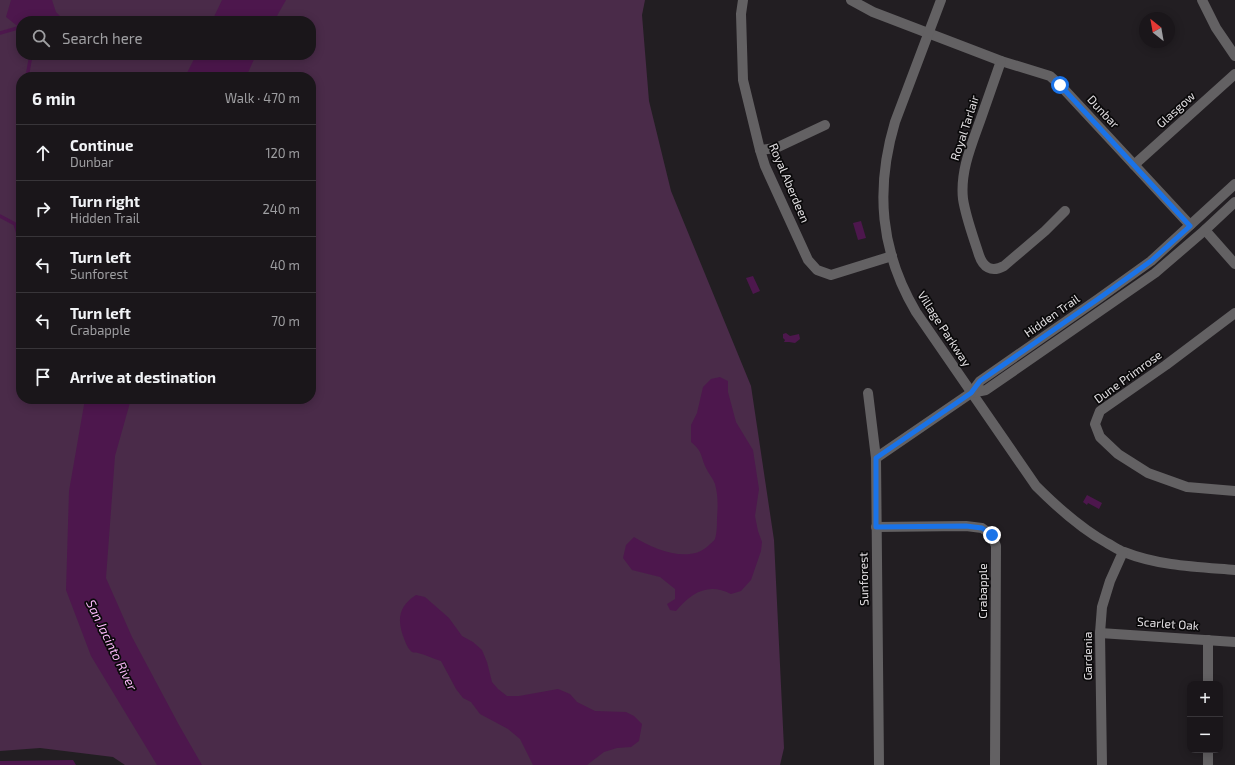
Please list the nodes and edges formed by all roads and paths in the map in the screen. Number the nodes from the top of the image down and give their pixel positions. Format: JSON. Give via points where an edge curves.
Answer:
{"nodes":[{"id":1,"x":743,"y":0,"type":"edge"},
{"id":2,"x":851,"y":0,"type":"edge"},
{"id":3,"x":941,"y":0,"type":"edge"},
{"id":4,"x":1202,"y":0,"type":"edge"},
{"id":5,"x":928,"y":34,"type":"junction"},
{"id":6,"x":1235,"y":56,"type":"edge"},
{"id":7,"x":1001,"y":60,"type":"junction"},
{"id":8,"x":1235,"y":74,"type":"edge"},
{"id":9,"x":825,"y":125,"type":"dead end"},
{"id":10,"x":760,"y":150,"type":"junction"},
{"id":11,"x":1134,"y":166,"type":"junction"},
{"id":12,"x":1235,"y":184,"type":"edge"},
{"id":13,"x":1235,"y":202,"type":"edge"},
{"id":14,"x":1065,"y":211,"type":"dead end"},
{"id":15,"x":1190,"y":226,"type":"junction"},
{"id":16,"x":1205,"y":230,"type":"junction"},
{"id":17,"x":892,"y":256,"type":"junction"},
{"id":18,"x":1235,"y":264,"type":"edge"},
{"id":19,"x":1235,"y":313,"type":"edge"},
{"id":20,"x":868,"y":393,"type":"dead end"},
{"id":21,"x":971,"y":393,"type":"junction"},
{"id":22,"x":876,"y":458,"type":"junction"},
{"id":23,"x":1235,"y":490,"type":"edge"},
{"id":24,"x":876,"y":527,"type":"junction"},
{"id":25,"x":1122,"y":552,"type":"junction"},
{"id":26,"x":1235,"y":570,"type":"edge"},
{"id":27,"x":1100,"y":633,"type":"junction"},
{"id":28,"x":1208,"y":640,"type":"junction"},
{"id":29,"x":1235,"y":642,"type":"edge"},
{"id":30,"x":1208,"y":681,"type":"edge"},
{"id":31,"x":1208,"y":753,"type":"edge"},
{"id":32,"x":879,"y":765,"type":"edge"},
{"id":33,"x":995,"y":765,"type":"edge"},
{"id":34,"x":1102,"y":765,"type":"edge"},
{"id":35,"x":1208,"y":765,"type":"edge"}],
"edges":[{"from":1,"to":10,"type":"street","name":"Royal Aberdeen","via":[[743,80]]},
{"from":2,"to":5,"type":"street","name":"Dunbar","via":[[873,12]]},
{"from":3,"to":5,"type":"street","name":"Village Parkway"},
{"from":4,"to":6,"type":"street","via":[[1216,28]]},
{"from":5,"to":7,"type":"street","name":"Dunbar"},
{"from":5,"to":17,"type":"street","name":"Village Parkway","via":[[890,140],[883,196],[886,237]]},
{"from":7,"to":11,"type":"street","name":"Dunbar","via":[[1045,74],[1055,80]]},
{"from":7,"to":14,"type":"street","name":"Royal Tarlair","via":[[967,159],[963,183],[968,221],[983,265],[992,270],[1004,266]]},
{"from":8,"to":11,"type":"street","name":"Glasgow"},
{"from":9,"to":10,"type":"street","via":[[776,148]]},
{"from":10,"to":17,"type":"street","name":"Royal Aberdeen","via":[[808,260],[817,270],[831,275]]},
{"from":11,"to":15,"type":"street","name":"Dunbar"},
{"from":12,"to":15,"type":"street","name":"Hidden Trail"},
{"from":13,"to":16,"type":"street"},
{"from":15,"to":21,"type":"street","name":"Hidden Trail","via":[[1151,261],[980,381]]},
{"from":16,"to":18,"type":"street"},
{"from":16,"to":21,"type":"street","via":[[1155,273],[1066,336],[986,390]]},
{"from":17,"to":21,"type":"street","name":"Village Parkway","via":[[907,297]]},
{"from":19,"to":23,"type":"street","name":"Dune Primrose","via":[[1166,366],[1100,411],[1095,424],[1100,437],[1118,454],[1148,473],[1187,487]]},
{"from":20,"to":22,"type":"street","name":"Sunforest"},
{"from":21,"to":22,"type":"street","name":"Hidden Trail"},
{"from":21,"to":25,"type":"street","name":"Village Parkway","via":[[1036,486],[1076,523]]},
{"from":22,"to":24,"type":"street","name":"Sunforest"},
{"from":24,"to":32,"type":"street","name":"Sunforest"},
{"from":24,"to":33,"type":"street","name":"Crabapple","via":[[966,526],[982,528],[992,535],[996,546]]},
{"from":25,"to":26,"type":"street","name":"Village Parkway","via":[[1185,566]]},
{"from":25,"to":27,"type":"street","name":"Gardenia","via":[[1102,607]]},
{"from":27,"to":28,"type":"street","name":"Scarlet Oak"},
{"from":27,"to":34,"type":"street","name":"Gardenia"},
{"from":28,"to":29,"type":"street","name":"Scarlet Oak"},
{"from":28,"to":30,"type":"street"},
{"from":31,"to":35,"type":"street"}]}
